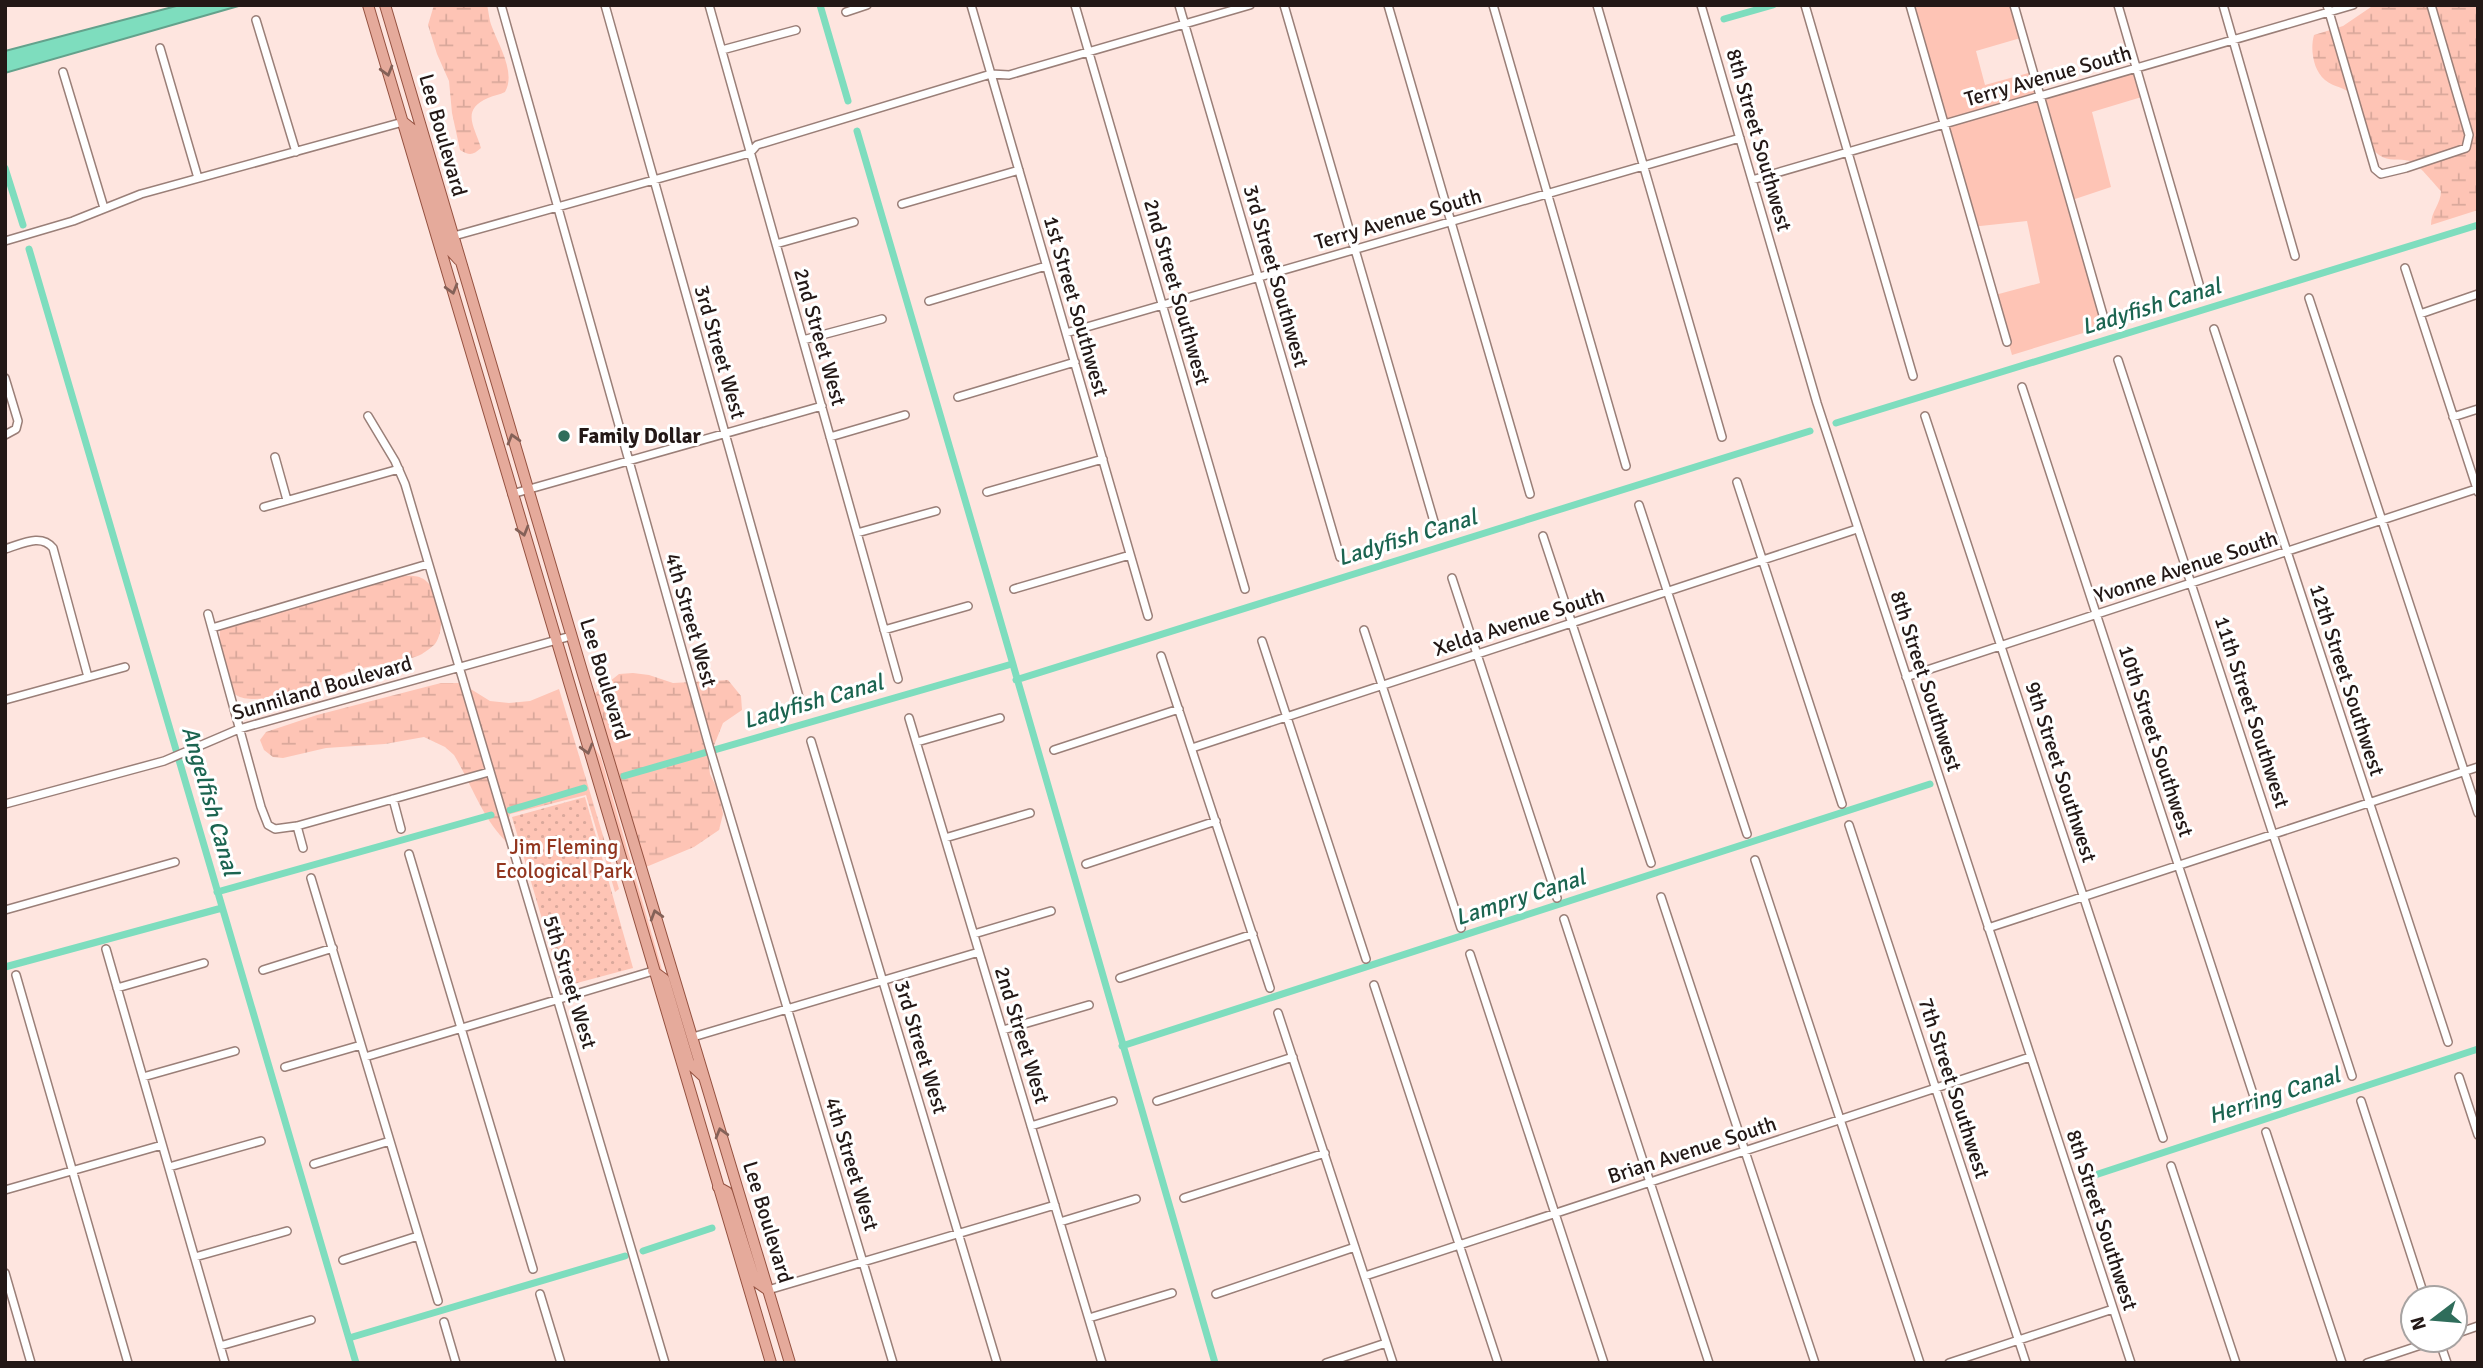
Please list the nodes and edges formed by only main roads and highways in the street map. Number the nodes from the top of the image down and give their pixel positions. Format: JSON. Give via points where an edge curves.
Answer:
{"nodes":[{"id":1,"x":368,"y":5,"type":"edge"},
{"id":2,"x":385,"y":5,"type":"edge"},
{"id":3,"x":402,"y":122,"type":"junction"},
{"id":4,"x":461,"y":263,"type":"junction"},
{"id":5,"x":653,"y":971,"type":"junction"},
{"id":6,"x":705,"y":1079,"type":"junction"},
{"id":7,"x":718,"y":1188,"type":"junction"},
{"id":8,"x":768,"y":1290,"type":"junction"},
{"id":9,"x":771,"y":1363,"type":"edge"},
{"id":10,"x":790,"y":1363,"type":"edge"}],
"edges":[{"from":1,"to":3,"type":"main road","name":"Lee Boulevard","one_way":true},
{"from":2,"to":4,"type":"main road","name":"Lee Boulevard"},
{"from":3,"to":4,"type":"main road","via":[[415,137],[448,248]]},
{"from":3,"to":5,"type":"main road","name":"Lee Boulevard","one_way":true},
{"from":6,"to":4,"type":"main road","name":"Lee Boulevard","one_way":true},
{"from":5,"to":6,"type":"main road","via":[[664,979],[689,1063]]},
{"from":5,"to":7,"type":"main road","name":"Lee Boulevard"},
{"from":8,"to":6,"type":"main road","name":"Lee Boulevard","one_way":true},
{"from":7,"to":8,"type":"main road","via":[[727,1192],[755,1281]]},
{"from":7,"to":9,"type":"main road","name":"Lee Boulevard"},
{"from":8,"to":10,"type":"main road","name":"Lee Boulevard"}]}
